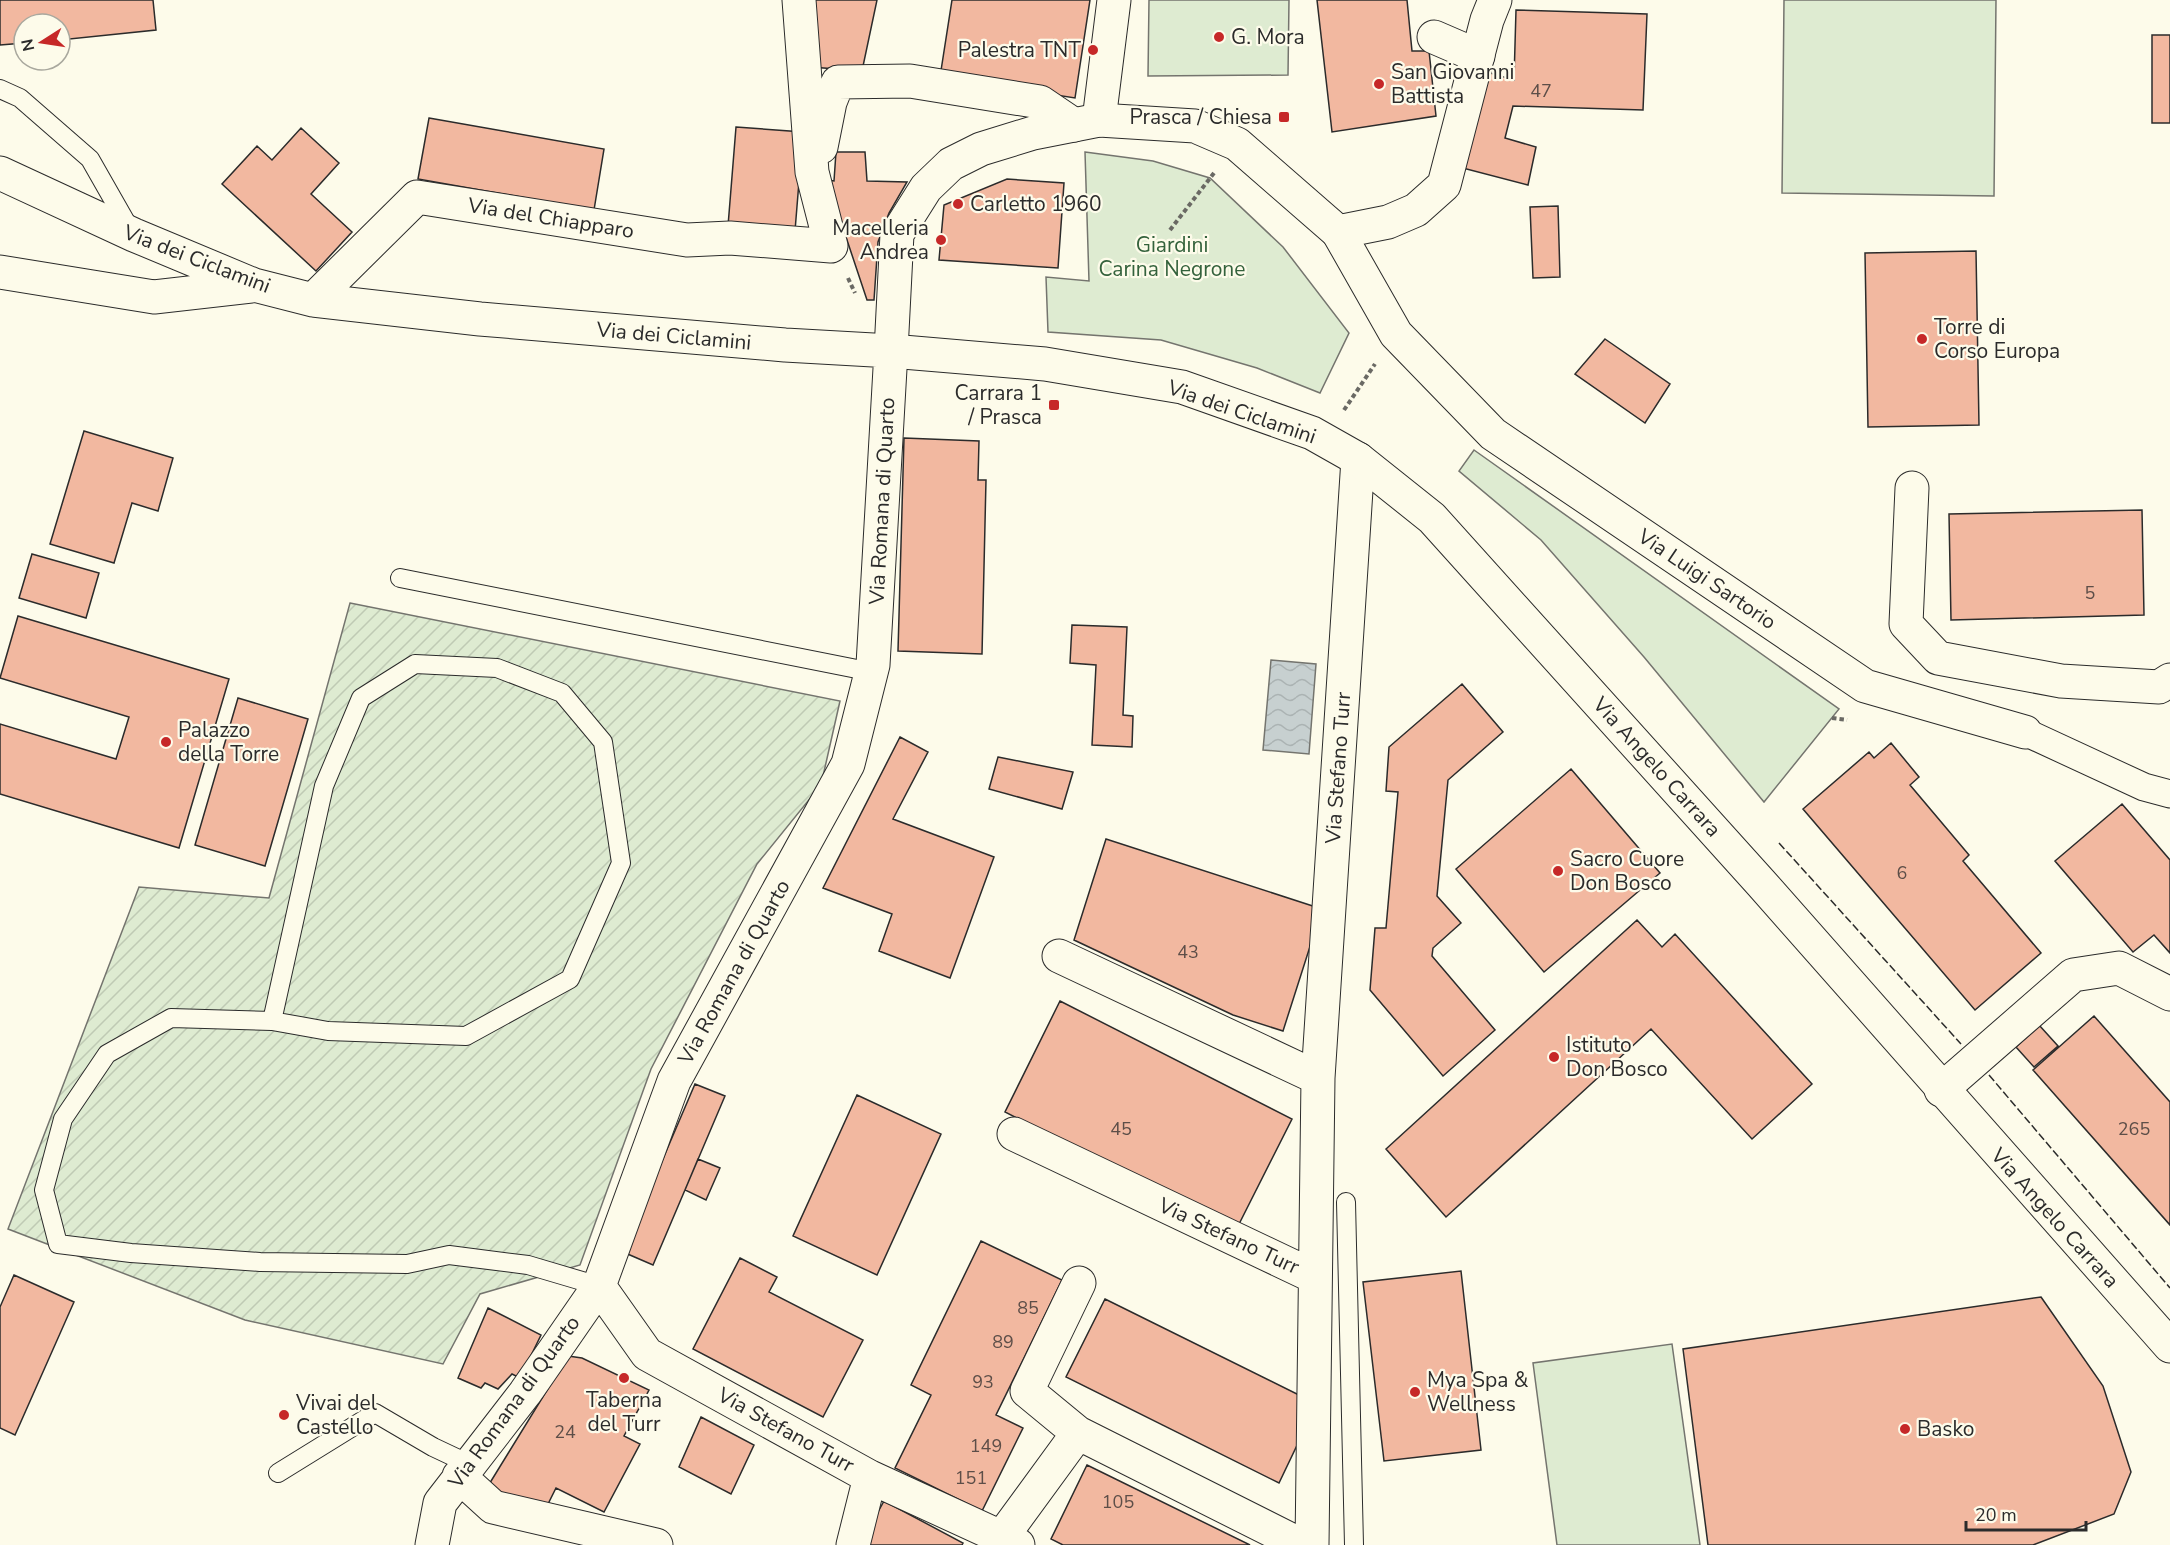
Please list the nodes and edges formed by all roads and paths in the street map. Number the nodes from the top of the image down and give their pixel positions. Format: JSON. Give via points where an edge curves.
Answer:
{"nodes":[{"id":1,"x":799,"y":0,"type":"edge"},
{"id":2,"x":1114,"y":0,"type":"edge"},
{"id":3,"x":1495,"y":0,"type":"edge"},
{"id":4,"x":1434,"y":37,"type":"dead end"},
{"id":5,"x":1478,"y":56,"type":"junction"},
{"id":6,"x":0,"y":89,"type":"edge"},
{"id":7,"x":1087,"y":122,"type":"junction"},
{"id":8,"x":1237,"y":144,"type":"junction"},
{"id":9,"x":812,"y":172,"type":"junction"},
{"id":10,"x":3,"y":176,"type":"edge"},
{"id":11,"x":1170,"y":230,"type":"dead end"},
{"id":12,"x":1338,"y":232,"type":"junction"},
{"id":13,"x":134,"y":235,"type":"junction"},
{"id":14,"x":831,"y":246,"type":"junction"},
{"id":15,"x":0,"y":272,"type":"edge"},
{"id":16,"x":254,"y":285,"type":"junction"},
{"id":17,"x":313,"y":300,"type":"junction"},
{"id":18,"x":1396,"y":334,"type":"junction"},
{"id":19,"x":878,"y":350,"type":"junction"},
{"id":20,"x":1324,"y":440,"type":"junction"},
{"id":21,"x":1358,"y":459,"type":"junction"},
{"id":22,"x":1912,"y":488,"type":"dead end"},
{"id":23,"x":400,"y":578,"type":"dead end"},
{"id":24,"x":872,"y":672,"type":"junction"},
{"id":25,"x":2170,"y":680,"type":"edge"},
{"id":26,"x":2025,"y":732,"type":"joint"},
{"id":27,"x":2170,"y":794,"type":"edge"},
{"id":28,"x":1059,"y":956,"type":"dead end"},
{"id":29,"x":2170,"y":994,"type":"edge"},
{"id":30,"x":272,"y":1021,"type":"junction"},
{"id":31,"x":1318,"y":1078,"type":"junction"},
{"id":32,"x":1941,"y":1090,"type":"junction"},
{"id":33,"x":1014,"y":1134,"type":"dead end"},
{"id":34,"x":1346,"y":1202,"type":"dead end"},
{"id":35,"x":1315,"y":1277,"type":"junction"},
{"id":36,"x":1079,"y":1283,"type":"dead end"},
{"id":37,"x":599,"y":1286,"type":"junction"},
{"id":38,"x":2170,"y":1346,"type":"edge"},
{"id":39,"x":1078,"y":1433,"type":"junction"},
{"id":40,"x":464,"y":1470,"type":"junction"},
{"id":41,"x":278,"y":1473,"type":"dead end"},
{"id":42,"x":870,"y":1477,"type":"junction"},
{"id":43,"x":1010,"y":1541,"type":"edge"},
{"id":44,"x":432,"y":1545,"type":"edge"},
{"id":45,"x":656,"y":1545,"type":"edge"},
{"id":46,"x":853,"y":1545,"type":"edge"},
{"id":47,"x":1301,"y":1545,"type":"edge"},
{"id":48,"x":1312,"y":1545,"type":"edge"},
{"id":49,"x":1354,"y":1545,"type":"edge"}],
"edges":[{"from":1,"to":9,"type":"street"},
{"from":2,"to":7,"type":"street"},
{"from":3,"to":5,"type":"street"},
{"from":4,"to":5,"type":"street"},
{"from":5,"to":12,"type":"street","via":[[1444,185],[1416,210],[1388,222]]},
{"from":6,"to":13,"type":"lane","via":[[20,98],[90,159]]},
{"from":7,"to":8,"type":"street","name":"Via Luigi Sartorio","via":[[1195,126]]},
{"from":7,"to":9,"type":"street","via":[[1040,102],[910,81],[838,82]]},
{"from":7,"to":19,"type":"street","name":"Via Romana di Quarto","via":[[981,149],[951,164],[926,188],[897,234]]},
{"from":8,"to":11,"type":"path"},
{"from":8,"to":12,"type":"street","name":"Via Luigi Sartorio"},
{"from":9,"to":14,"type":"street"},
{"from":10,"to":13,"type":"street","name":"Via dei Ciclamini"},
{"from":12,"to":18,"type":"street","name":"Via Luigi Sartorio"},
{"from":13,"to":16,"type":"street","name":"Via dei Ciclamini"},
{"from":14,"to":17,"type":"street","name":"Via del Chiapparo","via":[[730,238],[687,240],[417,197]]},
{"from":14,"to":19,"type":"path","via":[[852,284]]},
{"from":15,"to":16,"type":"street","via":[[154,297]]},
{"from":16,"to":17,"type":"street","name":"Via dei Ciclamini"},
{"from":17,"to":19,"type":"street","name":"Via dei Ciclamini","via":[[491,320]]},
{"from":18,"to":20,"type":"path"},
{"from":18,"to":26,"type":"street","name":"Via Luigi Sartorio","via":[[1493,434],[1865,686]]},
{"from":19,"to":20,"type":"street","name":"Via dei Ciclamini","via":[[1045,364],[1182,387]]},
{"from":19,"to":24,"type":"street","name":"Via Romana di Quarto"},
{"from":20,"to":21,"type":"street","name":"Via dei Ciclamini"},
{"from":21,"to":31,"type":"street","name":"Via Stefano Turr"},
{"from":21,"to":32,"type":"street","name":"Via Angelo Carrara","via":[[1431,518],[1761,883]]},
{"from":22,"to":25,"type":"street","via":[[1906,624],[1938,658],[2061,681],[2160,687]]},
{"from":23,"to":24,"type":"lane"},
{"from":24,"to":37,"type":"street","name":"Via Romana di Quarto","via":[[848,764],[674,1081]]},
{"from":26,"to":27,"type":"street","name":"Via Luigi Sartorio","via":[[2144,787]]},
{"from":28,"to":31,"type":"street"},
{"from":29,"to":32,"type":"street","via":[[2119,968],[2073,975]]},
{"from":30,"to":30,"type":"lane","via":[[327,1031],[466,1036],[570,979],[621,863],[603,742],[562,693],[497,668],[415,664],[361,698],[324,786]]},
{"from":30,"to":37,"type":"lane","via":[[171,1018],[107,1054],[63,1119],[44,1190],[58,1244],[260,1262],[407,1264],[449,1255],[528,1265]]},
{"from":31,"to":35,"type":"street","name":"Via Stefano Turr"},
{"from":32,"to":38,"type":"street","name":"Via Angelo Carrara"},
{"from":33,"to":35,"type":"street","name":"Via Stefano Turr"},
{"from":34,"to":49,"type":"lane"},
{"from":35,"to":48,"type":"street","name":"Via Stefano Turr"},
{"from":36,"to":39,"type":"street","via":[[1027,1391]]},
{"from":37,"to":40,"type":"street","name":"Via Romana di Quarto","via":[[525,1394]]},
{"from":37,"to":42,"type":"street","name":"Via Stefano Turr","via":[[647,1354]]},
{"from":39,"to":43,"type":"street","name":"Via Stefano Turr"},
{"from":39,"to":47,"type":"street"},
{"from":40,"to":41,"type":"lane","via":[[375,1413]]},
{"from":40,"to":44,"type":"street","name":"Via Romana di Quarto","via":[[440,1503]]},
{"from":40,"to":45,"type":"street","via":[[493,1507]]},
{"from":42,"to":43,"type":"street","name":"Via Stefano Turr"},
{"from":42,"to":46,"type":"street"}]}
